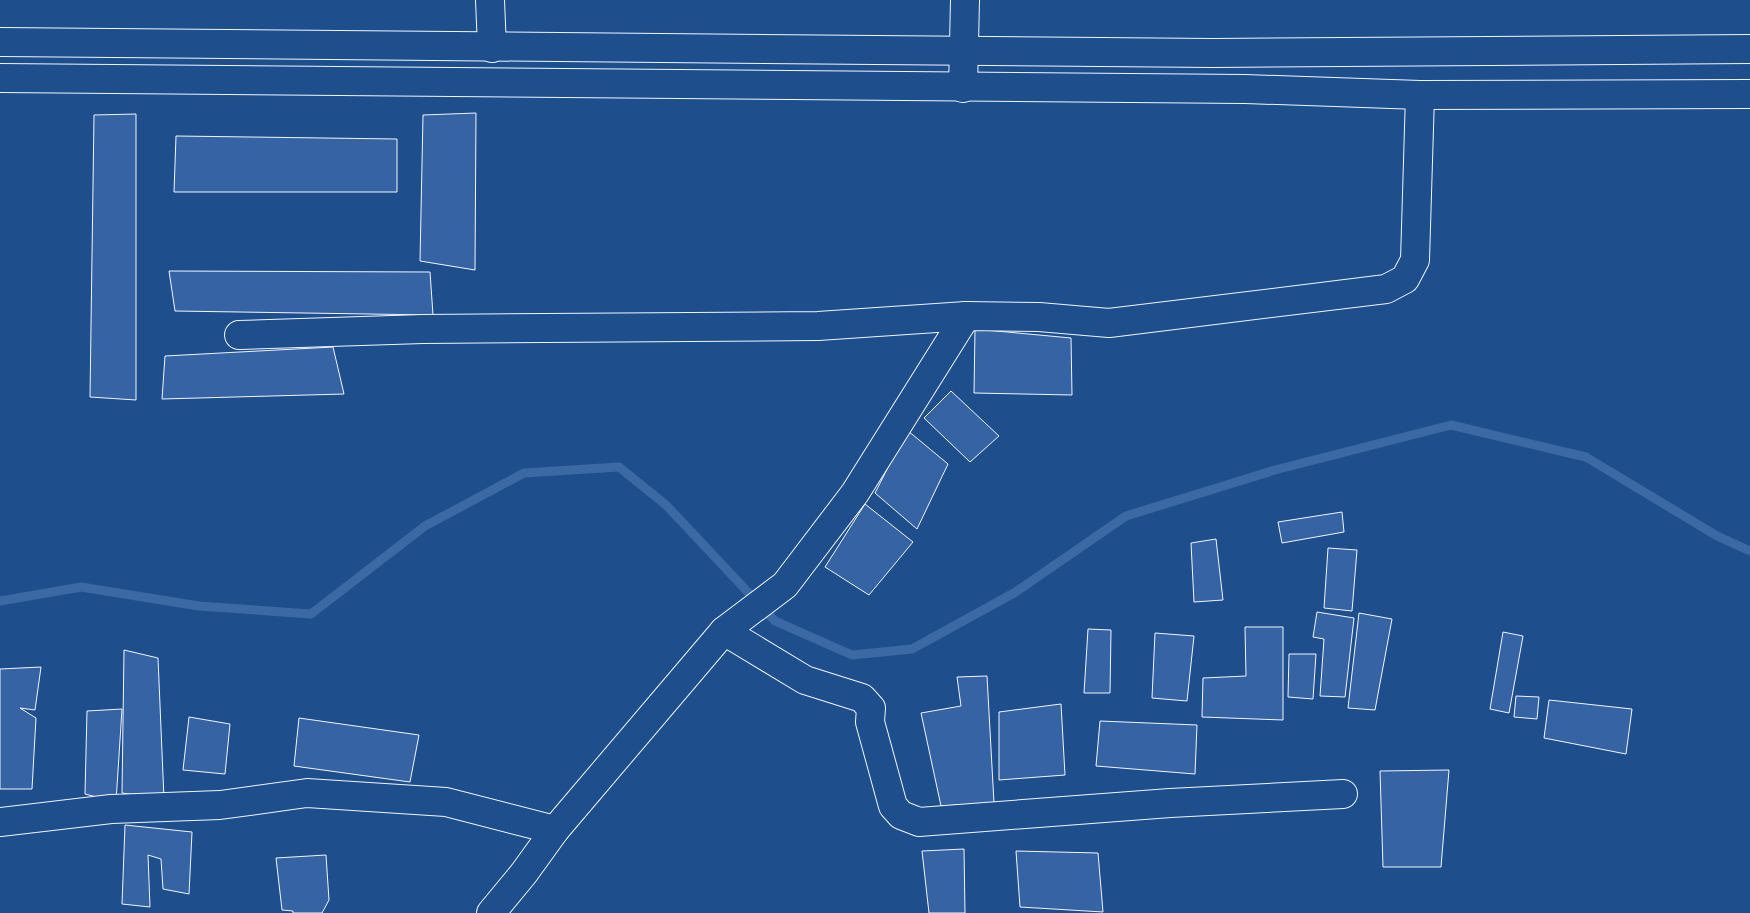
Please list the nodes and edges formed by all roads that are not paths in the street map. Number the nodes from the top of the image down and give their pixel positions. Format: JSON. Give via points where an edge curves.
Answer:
{"nodes":[{"id":1,"x":490,"y":0,"type":"edge"},
{"id":2,"x":965,"y":0,"type":"edge"},
{"id":3,"x":0,"y":42,"type":"edge"},
{"id":4,"x":492,"y":48,"type":"junction"},
{"id":5,"x":1750,"y":49,"type":"edge"},
{"id":6,"x":965,"y":50,"type":"junction"},
{"id":7,"x":0,"y":78,"type":"edge"},
{"id":8,"x":963,"y":88,"type":"junction"},
{"id":9,"x":1420,"y":94,"type":"junction"},
{"id":10,"x":1750,"y":94,"type":"edge"},
{"id":11,"x":966,"y":316,"type":"junction"},
{"id":12,"x":239,"y":335,"type":"dead end"},
{"id":13,"x":732,"y":625,"type":"junction"},
{"id":14,"x":1343,"y":794,"type":"dead end"},
{"id":15,"x":0,"y":822,"type":"edge"},
{"id":16,"x":555,"y":830,"type":"junction"},
{"id":17,"x":491,"y":913,"type":"edge"}],
"edges":[{"from":1,"to":4,"type":"street"},
{"from":2,"to":6,"type":"street"},
{"from":3,"to":4,"type":"street"},
{"from":4,"to":6,"type":"street"},
{"from":5,"to":6,"type":"street","via":[[1222,53]]},
{"from":6,"to":8,"type":"street"},
{"from":7,"to":8,"type":"street"},
{"from":8,"to":9,"type":"street","via":[[1245,89]]},
{"from":9,"to":10,"type":"street"},
{"from":9,"to":11,"type":"street","via":[[1415,260],[1405,278],[1386,289],[1109,323],[1039,317]]},
{"from":11,"to":12,"type":"street","via":[[818,326],[423,329]]},
{"from":11,"to":13,"type":"street","via":[[855,493],[784,585]]},
{"from":13,"to":14,"type":"street","via":[[805,680],[862,698],[871,708],[870,722],[893,806],[901,815],[920,822]]},
{"from":13,"to":16,"type":"street"},
{"from":15,"to":16,"type":"street","via":[[111,809],[220,805],[307,793],[446,802]]},
{"from":16,"to":17,"type":"street"}]}
